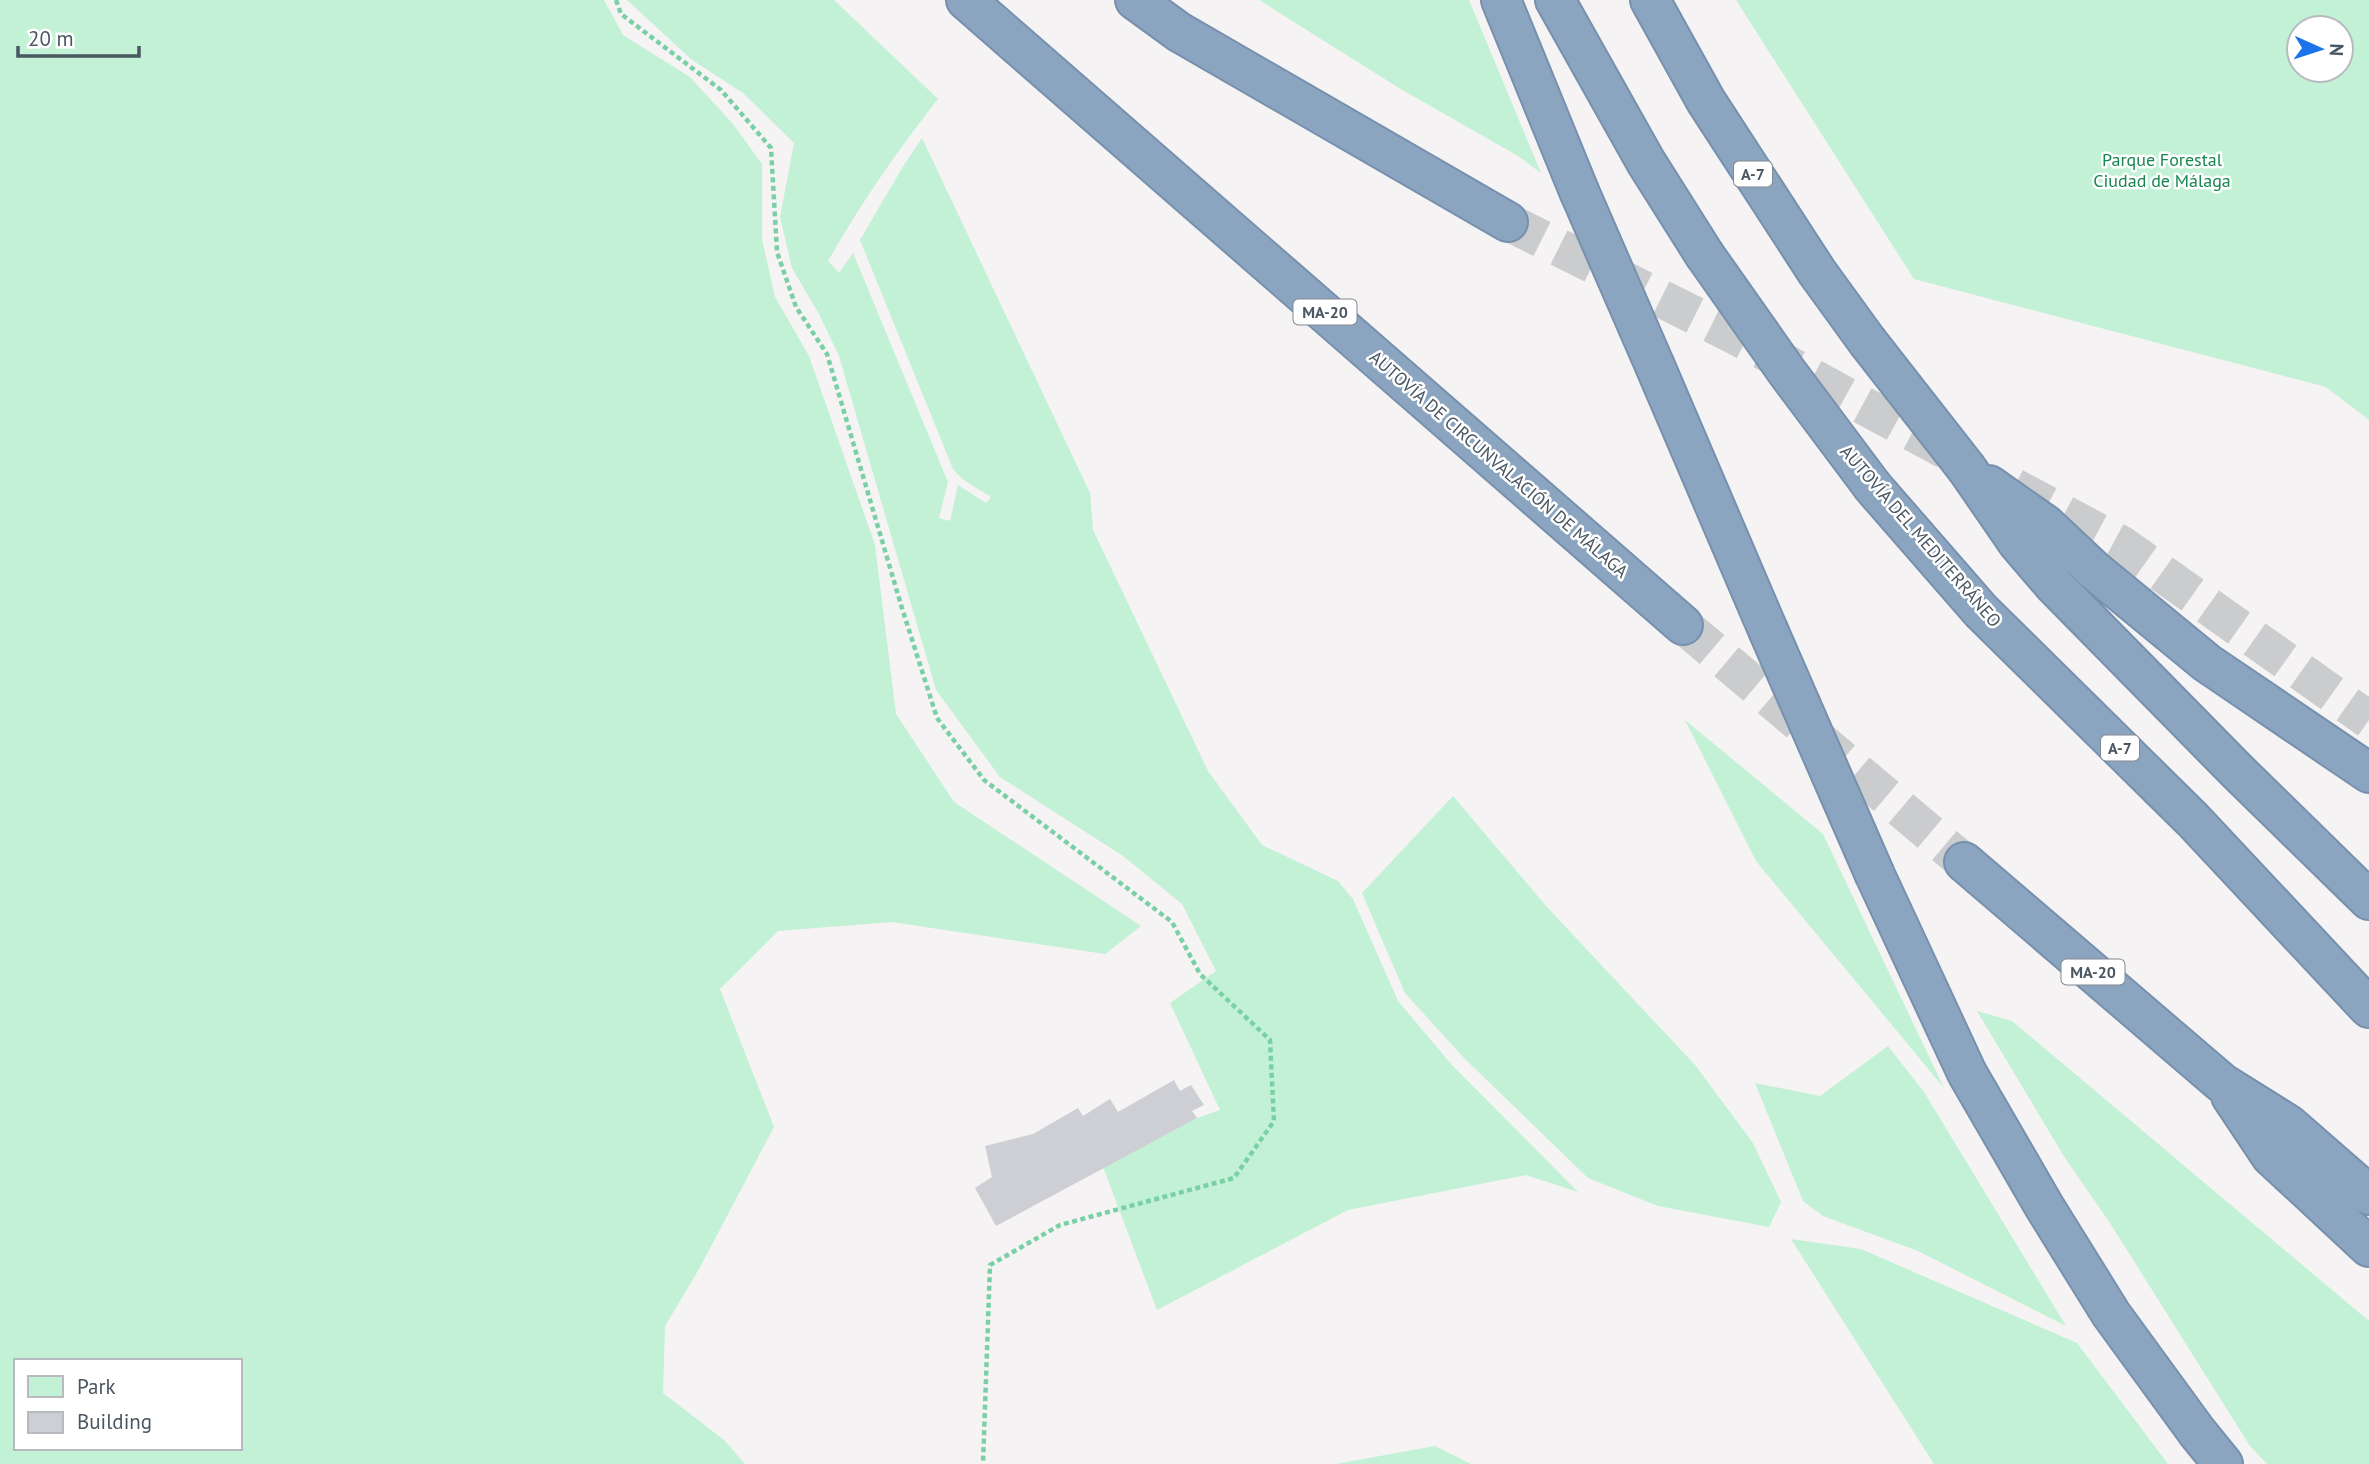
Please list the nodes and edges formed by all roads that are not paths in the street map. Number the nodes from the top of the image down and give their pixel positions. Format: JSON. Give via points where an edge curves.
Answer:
{"nodes":[{"id":1,"x":966,"y":0,"type":"edge"},
{"id":2,"x":1135,"y":0,"type":"edge"},
{"id":3,"x":1501,"y":0,"type":"edge"},
{"id":4,"x":1555,"y":0,"type":"edge"},
{"id":5,"x":1650,"y":0,"type":"edge"},
{"id":6,"x":1508,"y":222,"type":"tunnel mouth"},
{"id":7,"x":1967,"y":469,"type":"junction"},
{"id":8,"x":1683,"y":625,"type":"tunnel mouth"},
{"id":9,"x":2369,"y":773,"type":"edge"},
{"id":10,"x":1964,"y":862,"type":"tunnel mouth"},
{"id":11,"x":2369,"y":900,"type":"edge"},
{"id":12,"x":2369,"y":1008,"type":"edge"},
{"id":13,"x":2222,"y":1083,"type":"junction"},
{"id":14,"x":2369,"y":1195,"type":"edge"},
{"id":15,"x":2369,"y":1247,"type":"edge"},
{"id":16,"x":2223,"y":1464,"type":"edge"}],
"edges":[{"from":1,"to":8,"type":"highway","name":"AUTOVÍA DE CIRCUNVALACIÓN DE MÁLAGA","number":"MA-20"},
{"from":2,"to":6,"type":"highway","via":[[1180,32]]},
{"from":3,"to":16,"type":"highway","bridge":true,"via":[[1768,630],[1967,1073],[2111,1314]]},
{"from":4,"to":12,"type":"highway","name":"AUTOVÍA DEL MEDITERRÁNEO","number":"A-7","bridge":true,"via":[[1704,254],[1873,487],[1982,611],[2193,820]]},
{"from":5,"to":7,"type":"highway","number":"A-7","bridge":true,"via":[[1706,101],[1816,272]]},
{"from":7,"to":9,"type":"highway","via":[[2046,525],[2207,663]]},
{"from":7,"to":11,"type":"highway","number":"A-7","via":[[2054,585]]},
{"from":10,"to":13,"type":"highway","number":"MA-20"},
{"from":13,"to":14,"type":"highway","number":"MA-20","via":[[2289,1125]]},
{"from":13,"to":15,"type":"highway","via":[[2271,1156]]}]}
